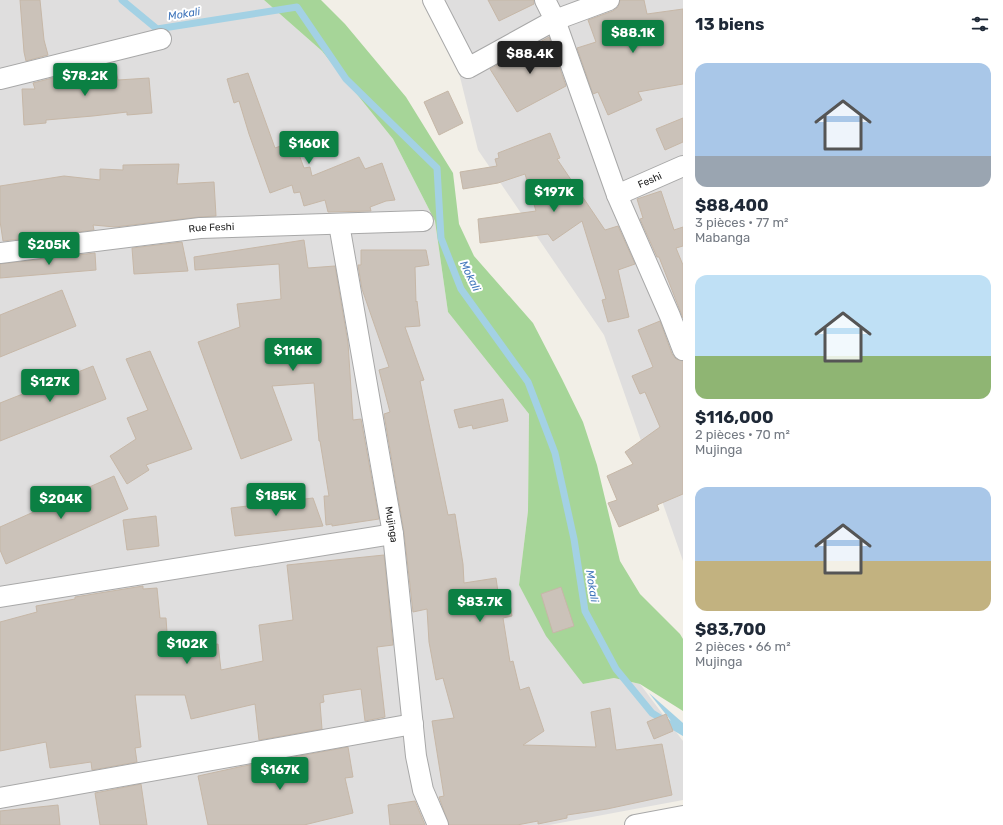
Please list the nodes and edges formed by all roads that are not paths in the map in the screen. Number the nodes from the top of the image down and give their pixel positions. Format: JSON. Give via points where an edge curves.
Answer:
{"nodes":[{"id":1,"x":433,"y":0,"type":"edge"},
{"id":2,"x":545,"y":0,"type":"edge"},
{"id":3,"x":608,"y":0,"type":"edge"},
{"id":4,"x":556,"y":20,"type":"junction"},
{"id":5,"x":161,"y":39,"type":"dead end"},
{"id":6,"x":0,"y":79,"type":"edge"},
{"id":7,"x":683,"y":166,"type":"edge"},
{"id":8,"x":617,"y":195,"type":"junction"},
{"id":9,"x":423,"y":220,"type":"dead end"},
{"id":10,"x":339,"y":224,"type":"junction"},
{"id":11,"x":0,"y":253,"type":"edge"},
{"id":12,"x":683,"y":350,"type":"edge"},
{"id":13,"x":393,"y":534,"type":"junction"},
{"id":14,"x":0,"y":597,"type":"edge"},
{"id":15,"x":413,"y":724,"type":"junction"},
{"id":16,"x":0,"y":798,"type":"edge"},
{"id":17,"x":683,"y":816,"type":"edge"},
{"id":18,"x":438,"y":825,"type":"edge"},
{"id":19,"x":636,"y":825,"type":"edge"}],
"edges":[{"from":1,"to":4,"type":"street","via":[[468,68]]},
{"from":2,"to":4,"type":"street"},
{"from":3,"to":4,"type":"street"},
{"from":4,"to":8,"type":"street"},
{"from":5,"to":6,"type":"street"},
{"from":7,"to":8,"type":"street","name":"Feshi"},
{"from":8,"to":12,"type":"street"},
{"from":9,"to":10,"type":"street","name":"Rue Feshi"},
{"from":10,"to":11,"type":"street","name":"Rue Feshi","via":[[200,228]]},
{"from":10,"to":13,"type":"street","name":"Mujinga"},
{"from":13,"to":14,"type":"street"},
{"from":13,"to":15,"type":"street","name":"Mujinga"},
{"from":15,"to":16,"type":"street"},
{"from":15,"to":18,"type":"street","name":"Mujinga","via":[[423,790]]},
{"from":17,"to":19,"type":"street"}]}
